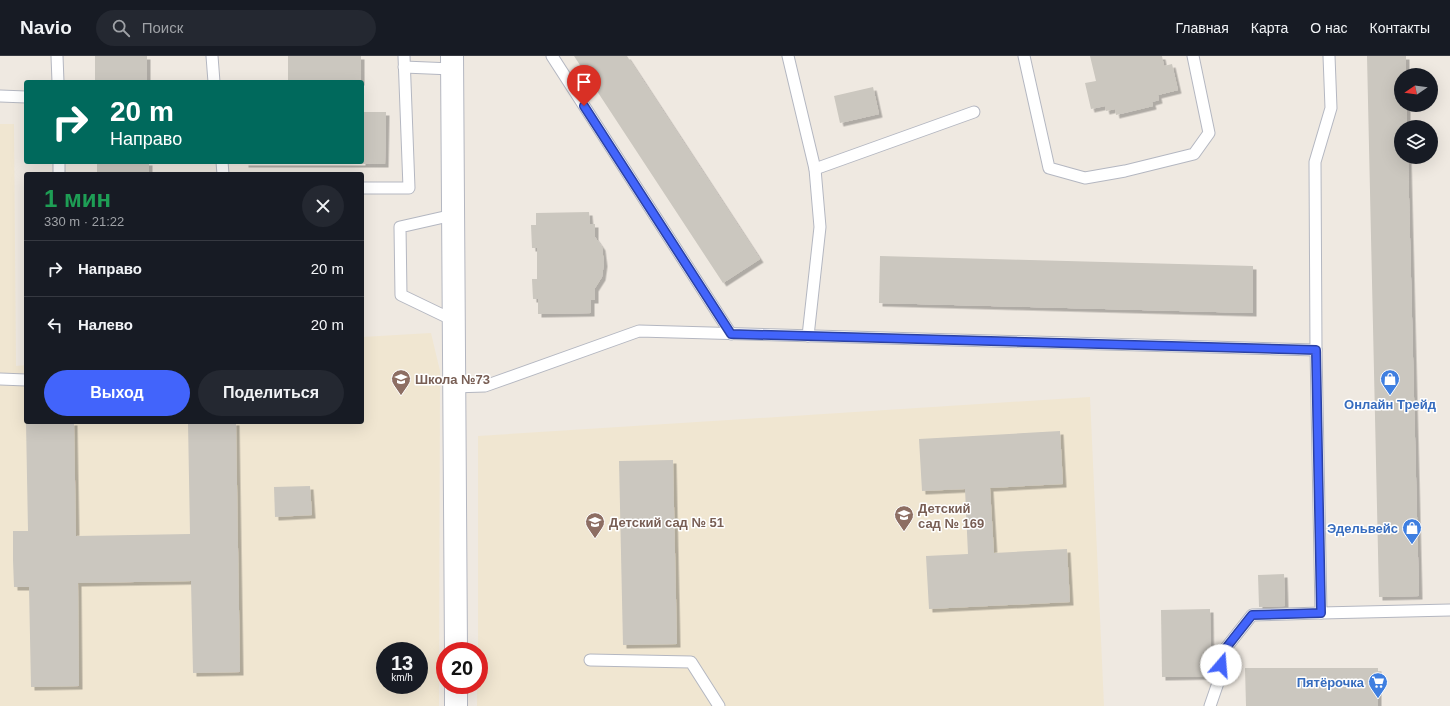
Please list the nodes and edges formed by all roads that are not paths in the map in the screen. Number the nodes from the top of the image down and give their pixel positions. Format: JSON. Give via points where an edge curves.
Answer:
{"nodes":[{"id":1,"x":57,"y":56,"type":"edge"},
{"id":2,"x":212,"y":56,"type":"edge"},
{"id":3,"x":552,"y":56,"type":"edge"},
{"id":4,"x":788,"y":56,"type":"edge"},
{"id":5,"x":1024,"y":56,"type":"edge"},
{"id":6,"x":1194,"y":56,"type":"edge"},
{"id":7,"x":1330,"y":56,"type":"edge"},
{"id":8,"x":404,"y":62,"type":"edge"},
{"id":9,"x":452,"y":62,"type":"edge"},
{"id":10,"x":58,"y":80,"type":"edge"},
{"id":11,"x":214,"y":80,"type":"edge"},
{"id":12,"x":0,"y":96,"type":"edge"},
{"id":13,"x":24,"y":96,"type":"edge"},
{"id":14,"x":974,"y":112,"type":"dead end"},
{"id":15,"x":815,"y":169,"type":"junction"},
{"id":16,"x":364,"y":188,"type":"edge"},
{"id":17,"x":453,"y":214,"type":"junction"},
{"id":18,"x":453,"y":320,"type":"junction"},
{"id":19,"x":731,"y":334,"type":"junction"},
{"id":20,"x":808,"y":336,"type":"junction"},
{"id":21,"x":1316,"y":350,"type":"junction"},
{"id":22,"x":0,"y":379,"type":"edge"},
{"id":23,"x":24,"y":380,"type":"edge"},
{"id":24,"x":454,"y":387,"type":"junction"},
{"id":25,"x":1450,"y":610,"type":"edge"},
{"id":26,"x":1321,"y":613,"type":"junction"},
{"id":27,"x":456,"y":642,"type":"edge"},
{"id":28,"x":590,"y":660,"type":"dead end"},
{"id":29,"x":456,"y":694,"type":"edge"},
{"id":30,"x":456,"y":706,"type":"edge"},
{"id":31,"x":719,"y":706,"type":"edge"},
{"id":32,"x":1210,"y":706,"type":"edge"}],
"edges":[{"from":1,"to":10,"type":"lane"},
{"from":2,"to":11,"type":"lane"},
{"from":3,"to":19,"type":"lane"},
{"from":4,"to":15,"type":"lane"},
{"from":5,"to":6,"type":"lane","via":[[1049,168],[1085,178],[1194,154],[1209,133]]},
{"from":7,"to":21,"type":"lane","via":[[1331,108],[1315,162]]},
{"from":8,"to":9,"type":"lane"},
{"from":8,"to":16,"type":"lane","via":[[409,188]]},
{"from":9,"to":17,"type":"street"},
{"from":12,"to":13,"type":"lane"},
{"from":14,"to":15,"type":"lane"},
{"from":15,"to":20,"type":"lane","via":[[820,227]]},
{"from":17,"to":18,"type":"street"},
{"from":17,"to":18,"type":"lane","via":[[400,227],[401,295]]},
{"from":18,"to":24,"type":"street"},
{"from":19,"to":20,"type":"lane"},
{"from":19,"to":24,"type":"lane","via":[[639,331],[485,386]]},
{"from":20,"to":21,"type":"lane"},
{"from":21,"to":26,"type":"lane"},
{"from":22,"to":23,"type":"lane"},
{"from":24,"to":27,"type":"street"},
{"from":25,"to":26,"type":"lane"},
{"from":26,"to":32,"type":"lane","via":[[1252,615],[1222,653],[1220,677]]},
{"from":28,"to":31,"type":"lane","via":[[691,662]]},
{"from":29,"to":30,"type":"street"}]}
